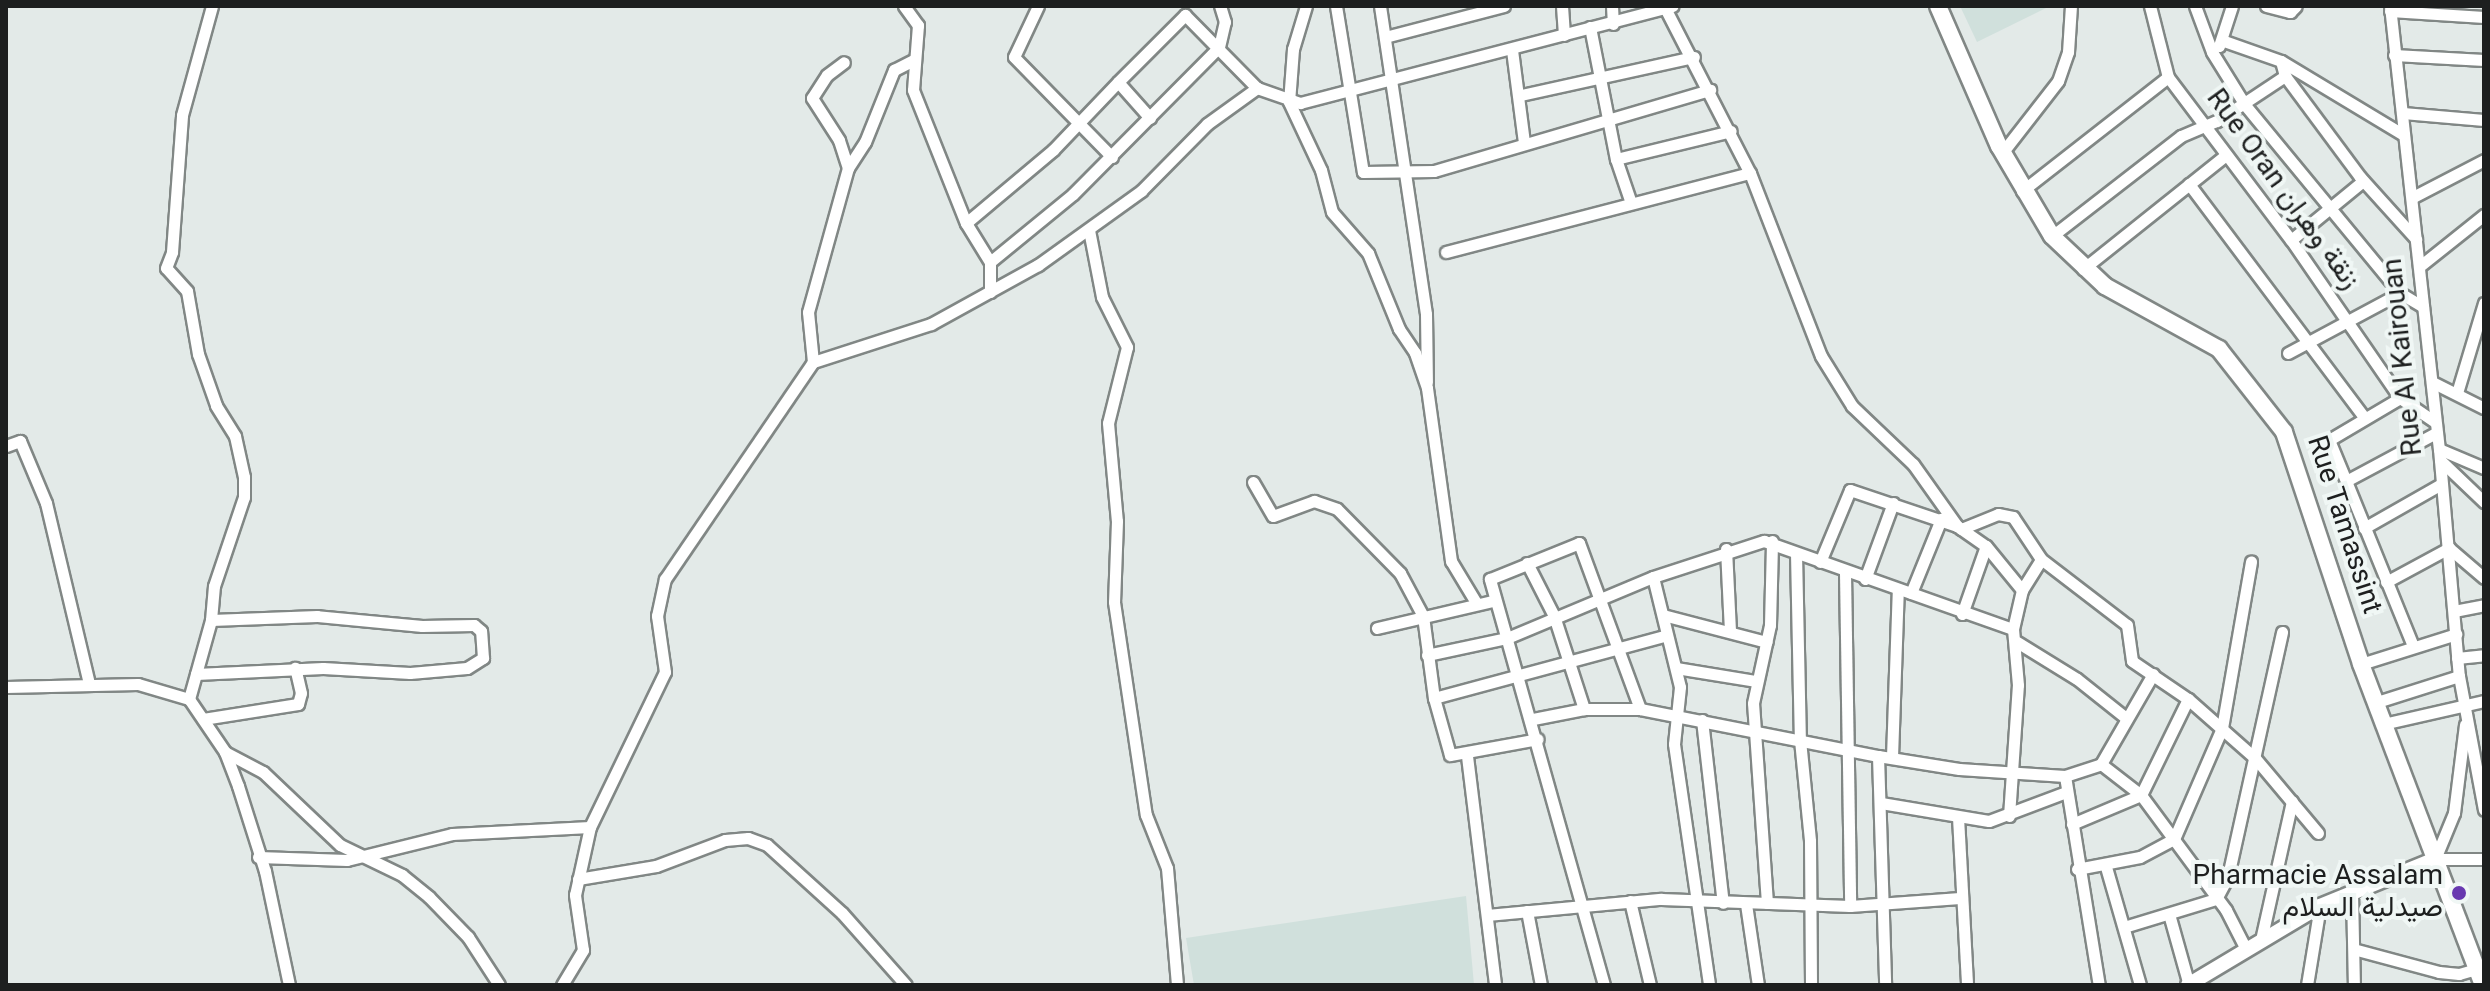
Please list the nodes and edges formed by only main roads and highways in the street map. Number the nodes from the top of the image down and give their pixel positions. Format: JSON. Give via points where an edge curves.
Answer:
{"nodes":[{"id":1,"x":1938,"y":6,"type":"edge"},
{"id":2,"x":2481,"y":974,"type":"edge"}],
"edges":[{"from":1,"to":2,"type":"main road","name":"Rue Tamassint","via":[[2002,153],[2052,236],[2083,269],[2219,349],[2284,432],[2361,664]]}]}
